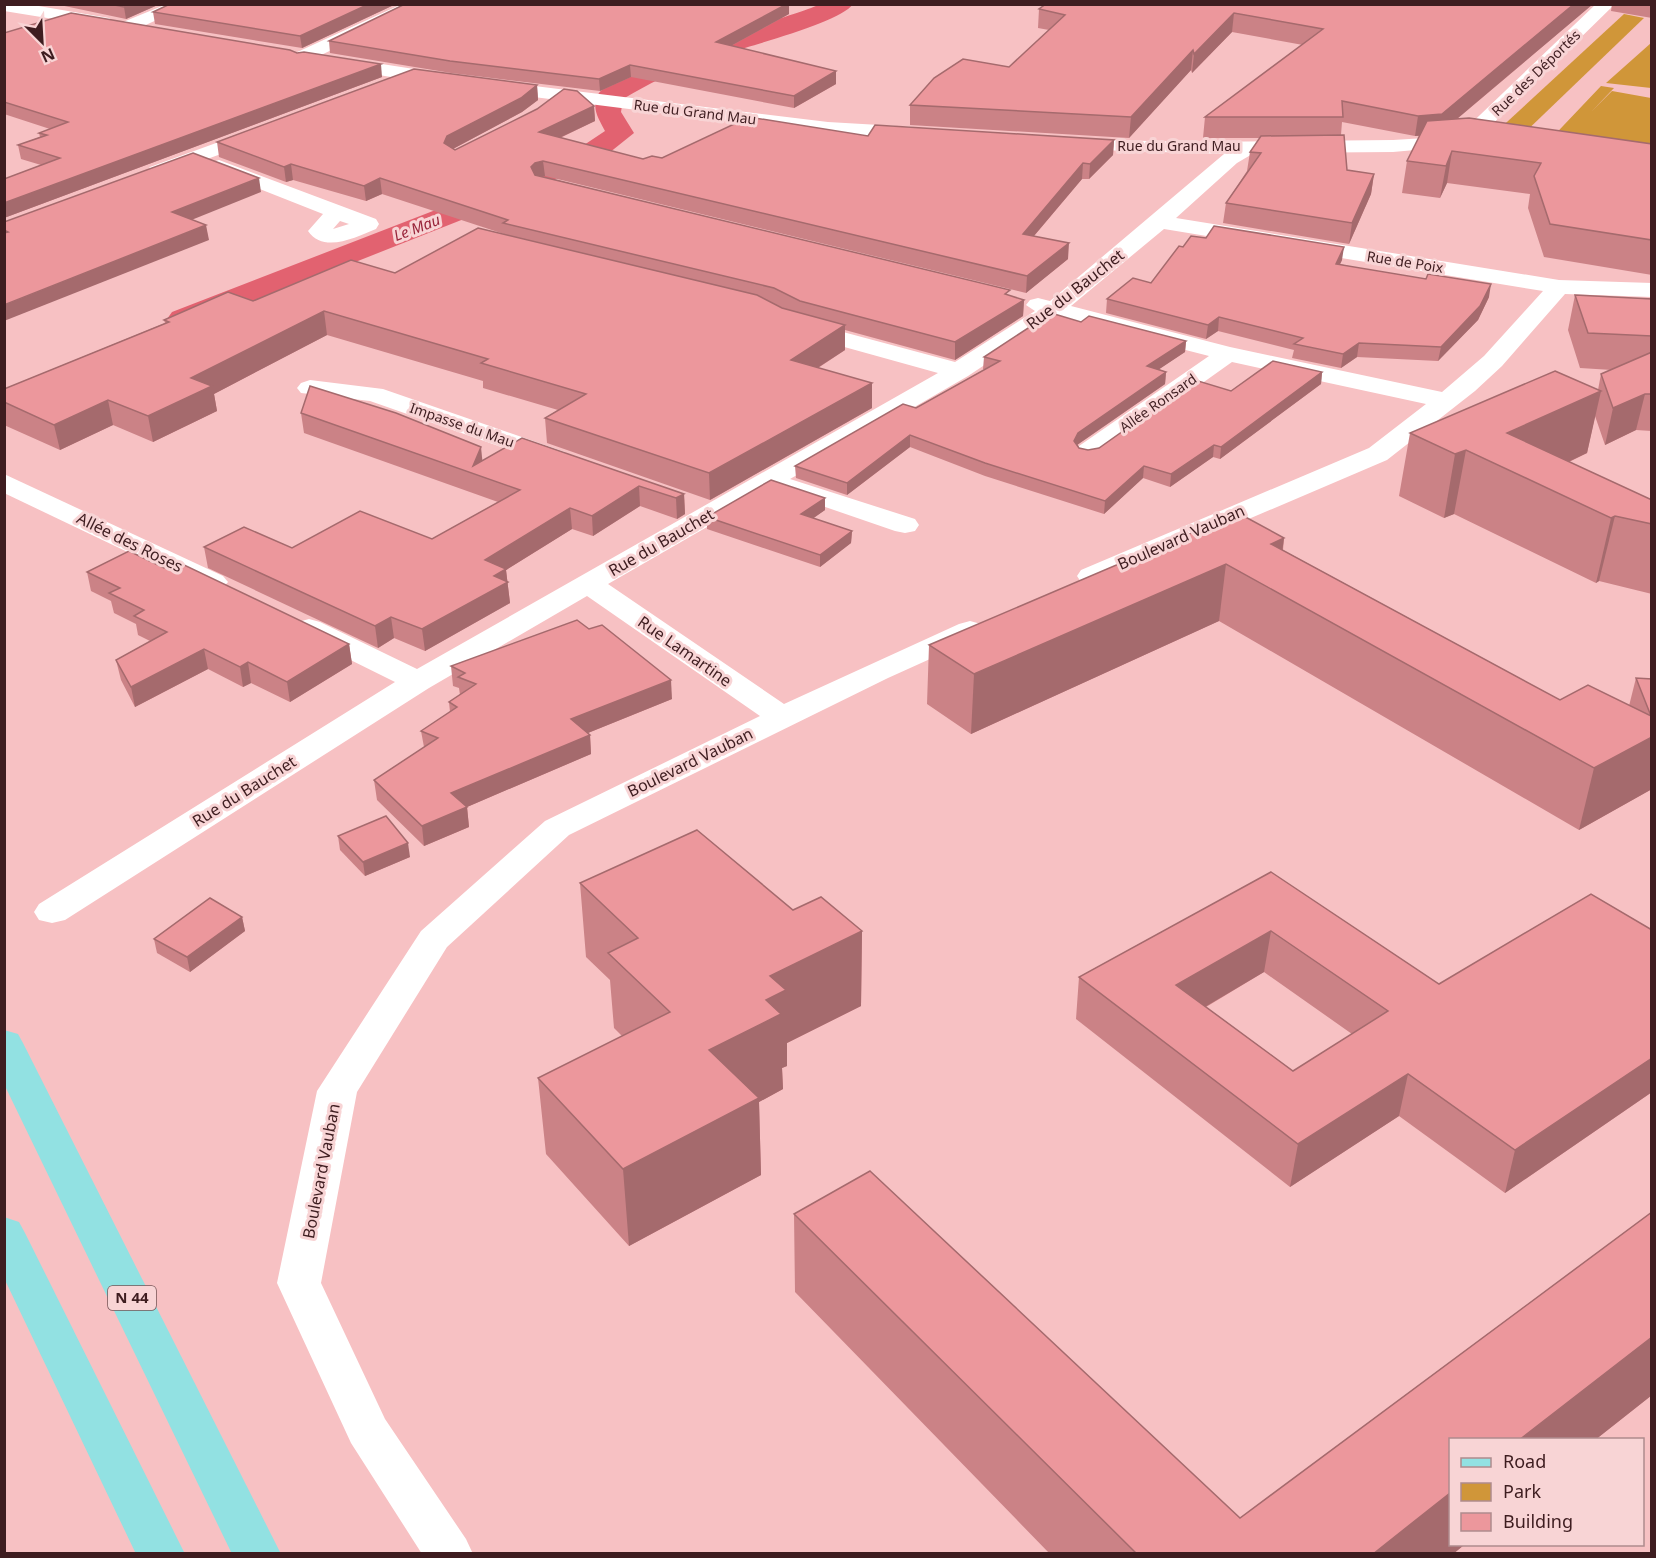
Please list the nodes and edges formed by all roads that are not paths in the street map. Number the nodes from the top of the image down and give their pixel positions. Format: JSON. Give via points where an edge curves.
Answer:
{"nodes":[{"id":1,"x":183,"y":4,"type":"edge"},
{"id":2,"x":417,"y":4,"type":"edge"},
{"id":3,"x":1607,"y":4,"type":"edge"},
{"id":4,"x":10,"y":6,"type":"edge"},
{"id":5,"x":129,"y":26,"type":"junction"},
{"id":6,"x":162,"y":32,"type":"edge"},
{"id":7,"x":277,"y":53,"type":"edge"},
{"id":8,"x":300,"y":58,"type":"junction"},
{"id":9,"x":414,"y":75,"type":"junction"},
{"id":10,"x":379,"y":88,"type":"edge"},
{"id":11,"x":560,"y":95,"type":"junction"},
{"id":12,"x":538,"y":112,"type":"edge"},
{"id":13,"x":282,"y":124,"type":"edge"},
{"id":14,"x":937,"y":135,"type":"edge"},
{"id":15,"x":1049,"y":141,"type":"edge"},
{"id":16,"x":1464,"y":141,"type":"junction"},
{"id":17,"x":1488,"y":145,"type":"edge"},
{"id":18,"x":1251,"y":147,"type":"junction"},
{"id":19,"x":195,"y":157,"type":"junction"},
{"id":20,"x":139,"y":178,"type":"edge"},
{"id":21,"x":336,"y":212,"type":"dead end"},
{"id":22,"x":1159,"y":222,"type":"junction"},
{"id":23,"x":1559,"y":287,"type":"junction"},
{"id":24,"x":1652,"y":290,"type":"edge"},
{"id":25,"x":1019,"y":300,"type":"edge"},
{"id":26,"x":1054,"y":309,"type":"junction"},
{"id":27,"x":783,"y":321,"type":"edge"},
{"id":28,"x":1228,"y":354,"type":"junction"},
{"id":29,"x":959,"y":371,"type":"junction"},
{"id":30,"x":310,"y":388,"type":"edge"},
{"id":31,"x":1447,"y":401,"type":"junction"},
{"id":32,"x":1088,"y":452,"type":"edge"},
{"id":33,"x":578,"y":465,"type":"edge"},
{"id":34,"x":770,"y":481,"type":"junction"},
{"id":35,"x":4,"y":482,"type":"edge"},
{"id":36,"x":680,"y":501,"type":"edge"},
{"id":37,"x":714,"y":513,"type":"junction"},
{"id":38,"x":905,"y":525,"type":"dead end"},
{"id":39,"x":588,"y":584,"type":"junction"},
{"id":40,"x":1071,"y":585,"type":"edge"},
{"id":41,"x":238,"y":594,"type":"edge"},
{"id":42,"x":280,"y":614,"type":"edge"},
{"id":43,"x":995,"y":619,"type":"edge"},
{"id":44,"x":418,"y":681,"type":"junction"},
{"id":45,"x":782,"y":717,"type":"junction"},
{"id":46,"x":52,"y":912,"type":"dead end"},
{"id":47,"x":4,"y":1043,"type":"edge"},
{"id":48,"x":4,"y":1233,"type":"edge"},
{"id":49,"x":161,"y":1554,"type":"edge"},
{"id":50,"x":257,"y":1554,"type":"edge"},
{"id":51,"x":449,"y":1554,"type":"edge"}],
"edges":[{"from":1,"to":5,"type":"street"},
{"from":2,"to":8,"type":"street"},
{"from":3,"to":16,"type":"street","name":"Rue des Déportés"},
{"from":4,"to":5,"type":"street"},
{"from":5,"to":6,"type":"street"},
{"from":7,"to":8,"type":"street","name":"Rue du Grand Mau"},
{"from":8,"to":9,"type":"street","name":"Rue du Grand Mau"},
{"from":9,"to":10,"type":"street"},
{"from":9,"to":11,"type":"street","name":"Rue du Grand Mau"},
{"from":11,"to":12,"type":"street"},
{"from":11,"to":14,"type":"street","name":"Rue du Grand Mau","via":[[828,128]]},
{"from":13,"to":19,"type":"street"},
{"from":15,"to":18,"type":"street","name":"Rue du Grand Mau","via":[[1099,146]]},
{"from":16,"to":17,"type":"street","name":"Rue du Grand Mau"},
{"from":16,"to":18,"type":"street","name":"Rue du Grand Mau"},
{"from":18,"to":22,"type":"street","name":"Rue du Bauchet","via":[[1230,159]]},
{"from":19,"to":20,"type":"street"},
{"from":19,"to":21,"type":"street"},
{"from":22,"to":23,"type":"street","name":"Rue de Poix"},
{"from":22,"to":26,"type":"street","name":"Rue du Bauchet"},
{"from":23,"to":24,"type":"street","name":"Rue de Poix"},
{"from":23,"to":31,"type":"street","name":"Boulevard Vauban","via":[[1493,361]]},
{"from":25,"to":26,"type":"street"},
{"from":26,"to":28,"type":"street"},
{"from":26,"to":29,"type":"street","name":"Rue du Bauchet"},
{"from":27,"to":29,"type":"street"},
{"from":28,"to":31,"type":"street"},
{"from":28,"to":32,"type":"street","name":"Allée Ronsard"},
{"from":29,"to":34,"type":"street","name":"Rue du Bauchet"},
{"from":30,"to":33,"type":"street","name":"Impasse du Mau","via":[[374,394]]},
{"from":31,"to":40,"type":"street","name":"Boulevard Vauban","via":[[1378,454]]},
{"from":34,"to":37,"type":"street","name":"Rue du Bauchet"},
{"from":34,"to":38,"type":"street"},
{"from":35,"to":41,"type":"street","name":"Allée des Roses"},
{"from":36,"to":37,"type":"street"},
{"from":37,"to":39,"type":"street","name":"Rue du Bauchet"},
{"from":39,"to":44,"type":"street","name":"Rue du Bauchet"},
{"from":39,"to":45,"type":"street","name":"Rue Lamartine"},
{"from":42,"to":44,"type":"street"},
{"from":43,"to":45,"type":"street","name":"Boulevard Vauban"},
{"from":44,"to":46,"type":"street","name":"Rue du Bauchet"},
{"from":45,"to":51,"type":"street","name":"Boulevard Vauban","via":[[557,828],[434,939],[337,1091],[299,1283],[367,1430]]},
{"from":47,"to":50,"type":"main road","number":"N 44"},
{"from":48,"to":49,"type":"main road"}]}
